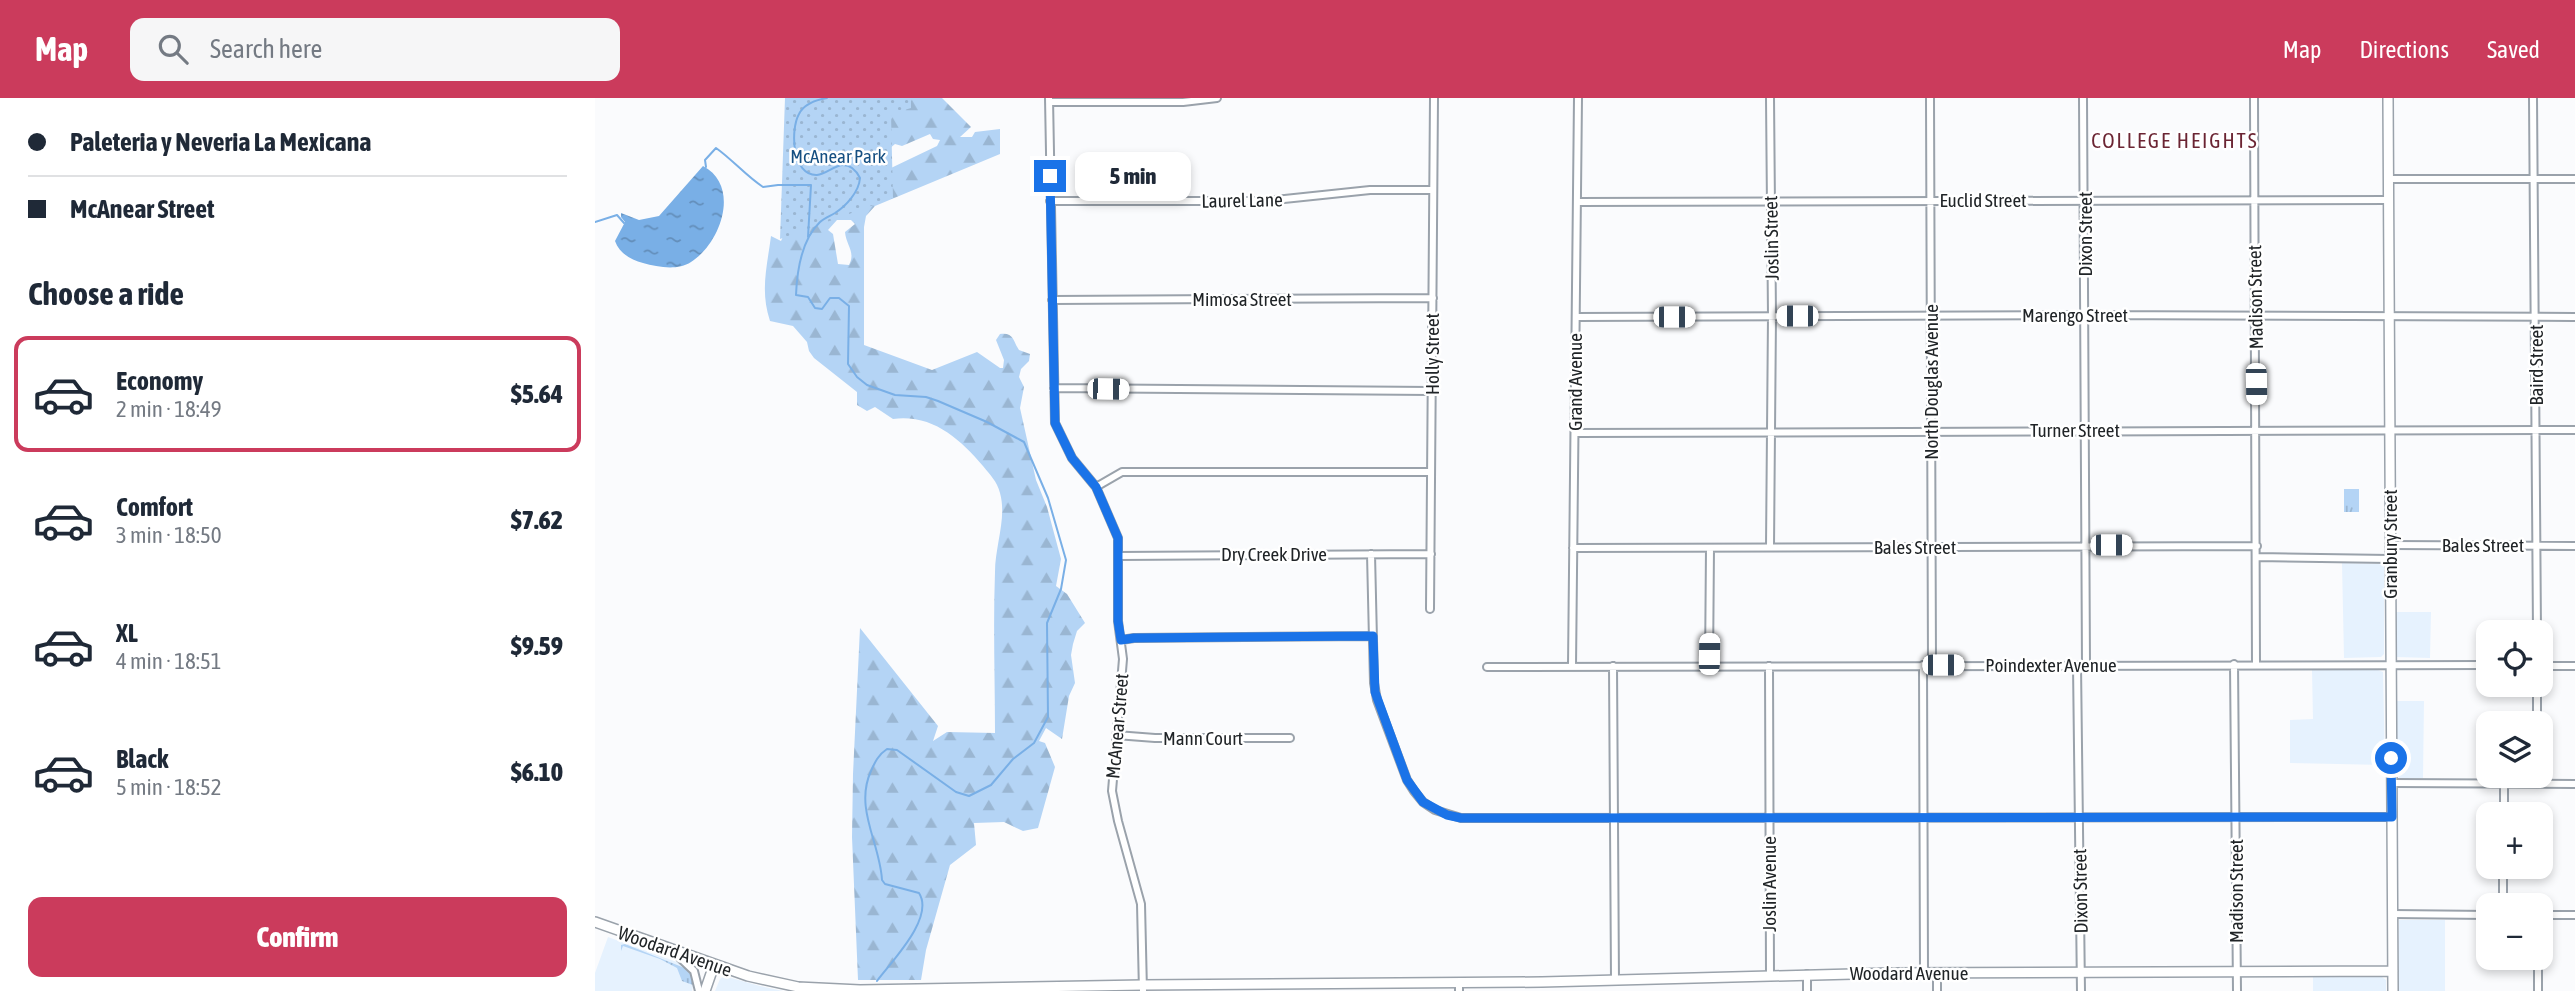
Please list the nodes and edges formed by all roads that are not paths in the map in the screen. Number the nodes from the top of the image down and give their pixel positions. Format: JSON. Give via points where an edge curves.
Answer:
{"nodes":[{"id":1,"x":1217,"y":98,"type":"edge"},
{"id":2,"x":1434,"y":98,"type":"edge"},
{"id":3,"x":1578,"y":98,"type":"edge"},
{"id":4,"x":1770,"y":98,"type":"edge"},
{"id":5,"x":1930,"y":98,"type":"edge"},
{"id":6,"x":2083,"y":98,"type":"edge"},
{"id":7,"x":2254,"y":98,"type":"edge"},
{"id":8,"x":2388,"y":98,"type":"edge"},
{"id":9,"x":2533,"y":98,"type":"edge"},
{"id":10,"x":1049,"y":100,"type":"edge"},
{"id":11,"x":2388,"y":179,"type":"junction"},
{"id":12,"x":2534,"y":180,"type":"junction"},
{"id":13,"x":2575,"y":180,"type":"edge"},
{"id":14,"x":1433,"y":190,"type":"junction"},
{"id":15,"x":2254,"y":199,"type":"junction"},
{"id":16,"x":1930,"y":200,"type":"junction"},
{"id":17,"x":2085,"y":200,"type":"junction"},
{"id":18,"x":2388,"y":200,"type":"junction"},
{"id":19,"x":1050,"y":201,"type":"junction"},
{"id":20,"x":1770,"y":201,"type":"junction"},
{"id":21,"x":1577,"y":202,"type":"junction"},
{"id":22,"x":1433,"y":298,"type":"junction"},
{"id":23,"x":1052,"y":300,"type":"junction"},
{"id":24,"x":2085,"y":314,"type":"junction"},
{"id":25,"x":1931,"y":315,"type":"junction"},
{"id":26,"x":2255,"y":315,"type":"junction"},
{"id":27,"x":1772,"y":316,"type":"junction"},
{"id":28,"x":2389,"y":316,"type":"junction"},
{"id":29,"x":1576,"y":317,"type":"junction"},
{"id":30,"x":2536,"y":317,"type":"junction"},
{"id":31,"x":2575,"y":317,"type":"edge"},
{"id":32,"x":1055,"y":388,"type":"junction"},
{"id":33,"x":1432,"y":391,"type":"junction"},
{"id":34,"x":2086,"y":430,"type":"junction"},
{"id":35,"x":2257,"y":430,"type":"junction"},
{"id":36,"x":2390,"y":430,"type":"junction"},
{"id":37,"x":2536,"y":430,"type":"junction"},
{"id":38,"x":2575,"y":430,"type":"edge"},
{"id":39,"x":1932,"y":431,"type":"junction"},
{"id":40,"x":1771,"y":432,"type":"junction"},
{"id":41,"x":1575,"y":433,"type":"junction"},
{"id":42,"x":1431,"y":472,"type":"junction"},
{"id":43,"x":1096,"y":487,"type":"junction"},
{"id":44,"x":2086,"y":545,"type":"junction"},
{"id":45,"x":2257,"y":545,"type":"junction"},
{"id":46,"x":2390,"y":545,"type":"junction"},
{"id":47,"x":2537,"y":545,"type":"junction"},
{"id":48,"x":2575,"y":545,"type":"edge"},
{"id":49,"x":1770,"y":547,"type":"junction"},
{"id":50,"x":1573,"y":548,"type":"junction"},
{"id":51,"x":1710,"y":548,"type":"junction"},
{"id":52,"x":1931,"y":548,"type":"junction"},
{"id":53,"x":1371,"y":554,"type":"junction"},
{"id":54,"x":1431,"y":554,"type":"junction"},
{"id":55,"x":1118,"y":556,"type":"junction"},
{"id":56,"x":2257,"y":557,"type":"junction"},
{"id":57,"x":2390,"y":559,"type":"junction"},
{"id":58,"x":1430,"y":609,"type":"dead end"},
{"id":59,"x":2537,"y":620,"type":"edge"},
{"id":60,"x":1373,"y":636,"type":"junction"},
{"id":61,"x":1121,"y":640,"type":"junction"},
{"id":62,"x":2234,"y":664,"type":"junction"},
{"id":63,"x":2256,"y":664,"type":"junction"},
{"id":64,"x":1923,"y":665,"type":"junction"},
{"id":65,"x":1932,"y":665,"type":"junction"},
{"id":66,"x":2077,"y":665,"type":"junction"},
{"id":67,"x":2086,"y":665,"type":"junction"},
{"id":68,"x":2390,"y":665,"type":"junction"},
{"id":69,"x":2476,"y":665,"type":"edge"},
{"id":70,"x":1572,"y":666,"type":"junction"},
{"id":71,"x":1613,"y":666,"type":"junction"},
{"id":72,"x":1709,"y":666,"type":"junction"},
{"id":73,"x":1769,"y":666,"type":"junction"},
{"id":74,"x":2553,"y":666,"type":"edge"},
{"id":75,"x":2575,"y":666,"type":"edge"},
{"id":76,"x":1487,"y":667,"type":"dead end"},
{"id":77,"x":1116,"y":735,"type":"junction"},
{"id":78,"x":1290,"y":738,"type":"dead end"},
{"id":79,"x":2391,"y":783,"type":"junction"},
{"id":80,"x":2476,"y":784,"type":"edge"},
{"id":81,"x":2553,"y":784,"type":"edge"},
{"id":82,"x":2575,"y":784,"type":"edge"},
{"id":83,"x":1924,"y":816,"type":"junction"},
{"id":84,"x":2079,"y":816,"type":"junction"},
{"id":85,"x":1769,"y":817,"type":"junction"},
{"id":86,"x":2235,"y":817,"type":"junction"},
{"id":87,"x":2392,"y":817,"type":"junction"},
{"id":88,"x":1614,"y":818,"type":"junction"},
{"id":89,"x":2392,"y":914,"type":"junction"},
{"id":90,"x":2476,"y":915,"type":"edge"},
{"id":91,"x":2553,"y":915,"type":"edge"},
{"id":92,"x":2575,"y":915,"type":"edge"},
{"id":93,"x":595,"y":922,"type":"edge"},
{"id":94,"x":674,"y":951,"type":"junction"},
{"id":95,"x":714,"y":965,"type":"junction"},
{"id":96,"x":2538,"y":970,"type":"edge"},
{"id":97,"x":2393,"y":971,"type":"junction"},
{"id":98,"x":2081,"y":972,"type":"junction"},
{"id":99,"x":2236,"y":972,"type":"junction"},
{"id":100,"x":1924,"y":973,"type":"junction"},
{"id":101,"x":1937,"y":973,"type":"junction"},
{"id":102,"x":1807,"y":974,"type":"junction"},
{"id":103,"x":1770,"y":976,"type":"junction"},
{"id":104,"x":1615,"y":981,"type":"junction"},
{"id":105,"x":1542,"y":986,"type":"edge"},
{"id":106,"x":1459,"y":987,"type":"edge"},
{"id":107,"x":1143,"y":988,"type":"edge"},
{"id":108,"x":1239,"y":988,"type":"edge"},
{"id":109,"x":699,"y":991,"type":"edge"},
{"id":110,"x":705,"y":991,"type":"edge"},
{"id":111,"x":1807,"y":991,"type":"edge"},
{"id":112,"x":1937,"y":991,"type":"edge"},
{"id":113,"x":2081,"y":991,"type":"edge"},
{"id":114,"x":2237,"y":991,"type":"edge"},
{"id":115,"x":2393,"y":991,"type":"edge"},
{"id":116,"x":2538,"y":991,"type":"edge"}],
"edges":[{"from":1,"to":10,"type":"street","via":[[1183,102]]},
{"from":2,"to":14,"type":"street","name":"Holly Street"},
{"from":3,"to":21,"type":"street","name":"Grand Avenue"},
{"from":4,"to":20,"type":"street","name":"Joslin Street"},
{"from":5,"to":16,"type":"street","name":"North Douglas Avenue"},
{"from":6,"to":17,"type":"street","name":"Dixon Street"},
{"from":7,"to":15,"type":"street","name":"Madison Street"},
{"from":8,"to":11,"type":"street","name":"Granbury Street"},
{"from":9,"to":12,"type":"street","name":"Baird Street"},
{"from":10,"to":19,"type":"street","name":"McAnear Street"},
{"from":11,"to":12,"type":"street"},
{"from":11,"to":18,"type":"street","name":"Granbury Street"},
{"from":12,"to":13,"type":"street"},
{"from":12,"to":30,"type":"street","name":"Baird Street"},
{"from":14,"to":19,"type":"street","name":"Laurel Lane","via":[[1370,190],[1266,201]]},
{"from":14,"to":22,"type":"street","name":"Holly Street"},
{"from":15,"to":17,"type":"street","name":"Euclid Street"},
{"from":15,"to":18,"type":"street","name":"Euclid Street"},
{"from":15,"to":26,"type":"street","name":"Madison Street"},
{"from":16,"to":17,"type":"street","name":"Euclid Street"},
{"from":16,"to":20,"type":"street","name":"Euclid Street"},
{"from":16,"to":25,"type":"street","name":"North Douglas Avenue"},
{"from":17,"to":24,"type":"street","name":"Dixon Street"},
{"from":18,"to":28,"type":"street","name":"Granbury Street"},
{"from":19,"to":23,"type":"street","name":"McAnear Street"},
{"from":20,"to":21,"type":"street","name":"Euclid Street"},
{"from":20,"to":27,"type":"street","name":"Joslin Street"},
{"from":21,"to":29,"type":"street","name":"Grand Avenue"},
{"from":22,"to":23,"type":"street","name":"Mimosa Street"},
{"from":22,"to":33,"type":"street","name":"Holly Street"},
{"from":23,"to":32,"type":"street","name":"McAnear Street"},
{"from":24,"to":25,"type":"street","name":"Marengo Street"},
{"from":24,"to":26,"type":"street","name":"Marengo Street"},
{"from":24,"to":34,"type":"street","name":"Dixon Street"},
{"from":25,"to":27,"type":"street","name":"Marengo Street"},
{"from":25,"to":39,"type":"street","name":"North Douglas Avenue"},
{"from":26,"to":28,"type":"street","name":"Marengo Street"},
{"from":26,"to":35,"type":"street","name":"Madison Street"},
{"from":27,"to":29,"type":"street","name":"Marengo Street"},
{"from":27,"to":40,"type":"street","name":"Joslin Street"},
{"from":28,"to":30,"type":"street","name":"Marengo Street"},
{"from":28,"to":36,"type":"street","name":"Granbury Street"},
{"from":29,"to":41,"type":"street","name":"Grand Avenue"},
{"from":30,"to":31,"type":"street","name":"Marengo Street"},
{"from":30,"to":37,"type":"street","name":"Baird Street"},
{"from":32,"to":33,"type":"street"},
{"from":32,"to":43,"type":"street","name":"McAnear Street","via":[[1055,423],[1072,458]]},
{"from":33,"to":42,"type":"street","name":"Holly Street"},
{"from":34,"to":35,"type":"street","name":"Turner Street"},
{"from":34,"to":39,"type":"street","name":"Turner Street"},
{"from":34,"to":44,"type":"street","name":"Dixon Street"},
{"from":35,"to":36,"type":"street","name":"Turner Street"},
{"from":35,"to":45,"type":"street","name":"Madison Street"},
{"from":36,"to":37,"type":"street","name":"Turner Street"},
{"from":36,"to":46,"type":"street","name":"Granbury Street"},
{"from":37,"to":38,"type":"street","name":"Turner Street"},
{"from":37,"to":47,"type":"street","name":"Baird Street"},
{"from":39,"to":40,"type":"street","name":"Turner Street"},
{"from":39,"to":52,"type":"street","name":"North Douglas Avenue"},
{"from":40,"to":41,"type":"street","name":"Turner Street"},
{"from":40,"to":49,"type":"street","name":"Joslin Street"},
{"from":41,"to":50,"type":"street","name":"Grand Avenue"},
{"from":42,"to":43,"type":"street","via":[[1122,472]]},
{"from":42,"to":54,"type":"street","name":"Holly Street"},
{"from":43,"to":55,"type":"street","name":"McAnear Street","via":[[1118,538]]},
{"from":44,"to":45,"type":"street","name":"Bales Street"},
{"from":44,"to":52,"type":"street","name":"Bales Street"},
{"from":44,"to":67,"type":"street","name":"Dixon Street"},
{"from":45,"to":56,"type":"street","name":"Madison Street"},
{"from":46,"to":47,"type":"street","name":"Bales Street"},
{"from":46,"to":57,"type":"street","name":"Granbury Street"},
{"from":47,"to":48,"type":"street","name":"Bales Street"},
{"from":47,"to":59,"type":"street","name":"Baird Street"},
{"from":49,"to":51,"type":"street","name":"Bales Street"},
{"from":49,"to":52,"type":"street","name":"Bales Street"},
{"from":50,"to":51,"type":"street","name":"Bales Street"},
{"from":50,"to":70,"type":"street","name":"Grand Avenue"},
{"from":51,"to":72,"type":"street"},
{"from":52,"to":65,"type":"street","name":"North Douglas Avenue"},
{"from":53,"to":54,"type":"street","name":"Dry Creek Drive"},
{"from":53,"to":55,"type":"street","name":"Dry Creek Drive"},
{"from":53,"to":60,"type":"street"},
{"from":54,"to":58,"type":"street","name":"Holly Street"},
{"from":55,"to":61,"type":"street","name":"McAnear Street"},
{"from":56,"to":57,"type":"street"},
{"from":56,"to":63,"type":"street","name":"Madison Street"},
{"from":57,"to":68,"type":"street","name":"Granbury Street"},
{"from":60,"to":61,"type":"street"},
{"from":60,"to":88,"type":"street","via":[[1375,692],[1407,780],[1423,802],[1461,818]]},
{"from":61,"to":77,"type":"street","name":"McAnear Street","via":[[1123,670]]},
{"from":62,"to":63,"type":"street","name":"Poindexter Avenue"},
{"from":62,"to":67,"type":"street","name":"Poindexter Avenue"},
{"from":62,"to":86,"type":"street","name":"Madison Street"},
{"from":63,"to":68,"type":"street","name":"Poindexter Avenue"},
{"from":64,"to":65,"type":"street","name":"Poindexter Avenue"},
{"from":64,"to":73,"type":"street","name":"Poindexter Avenue"},
{"from":64,"to":83,"type":"street"},
{"from":65,"to":66,"type":"street","name":"Poindexter Avenue"},
{"from":66,"to":67,"type":"street","name":"Poindexter Avenue"},
{"from":66,"to":84,"type":"street","name":"Dixon Street"},
{"from":68,"to":69,"type":"street","name":"Poindexter Avenue"},
{"from":68,"to":79,"type":"street","name":"Granbury Street"},
{"from":70,"to":71,"type":"street","name":"Poindexter Avenue"},
{"from":70,"to":76,"type":"street","name":"Poindexter Avenue"},
{"from":71,"to":72,"type":"street","name":"Poindexter Avenue"},
{"from":71,"to":88,"type":"street"},
{"from":72,"to":73,"type":"street","name":"Poindexter Avenue"},
{"from":73,"to":85,"type":"street","name":"Joslin Avenue"},
{"from":74,"to":75,"type":"street"},
{"from":77,"to":78,"type":"street","name":"Mann Court"},
{"from":77,"to":107,"type":"street","name":"McAnear Street","via":[[1112,791],[1141,904]]},
{"from":79,"to":80,"type":"street"},
{"from":79,"to":87,"type":"street","name":"Granbury Street"},
{"from":81,"to":82,"type":"street"},
{"from":83,"to":84,"type":"street"},
{"from":83,"to":85,"type":"street"},
{"from":83,"to":100,"type":"street"},
{"from":84,"to":86,"type":"street"},
{"from":84,"to":98,"type":"street","name":"Dixon Street"},
{"from":85,"to":88,"type":"street"},
{"from":85,"to":103,"type":"street","name":"Joslin Avenue"},
{"from":86,"to":87,"type":"street"},
{"from":86,"to":99,"type":"street","name":"Madison Street"},
{"from":87,"to":89,"type":"street","name":"Granbury Street"},
{"from":88,"to":104,"type":"street"},
{"from":89,"to":90,"type":"street"},
{"from":89,"to":97,"type":"street","name":"Granbury Street"},
{"from":91,"to":92,"type":"street"},
{"from":93,"to":94,"type":"street","name":"Woodard Avenue"},
{"from":94,"to":95,"type":"street","name":"Woodard Avenue"},
{"from":94,"to":109,"type":"street","via":[[694,971]]},
{"from":95,"to":107,"type":"street","name":"Woodard Avenue","via":[[770,981],[825,989]]},
{"from":95,"to":110,"type":"street"},
{"from":96,"to":116,"type":"street"},
{"from":97,"to":99,"type":"street","name":"Woodard Avenue"},
{"from":97,"to":115,"type":"street","name":"Granbury Street"},
{"from":98,"to":99,"type":"street","name":"Woodard Avenue"},
{"from":98,"to":101,"type":"street","name":"Woodard Avenue"},
{"from":98,"to":113,"type":"street","name":"Dixon Street"},
{"from":99,"to":114,"type":"street","name":"Madison Street"},
{"from":100,"to":101,"type":"street","name":"Woodard Avenue"},
{"from":100,"to":102,"type":"street","name":"Woodard Avenue"},
{"from":101,"to":112,"type":"street"},
{"from":102,"to":103,"type":"street","name":"Woodard Avenue"},
{"from":102,"to":111,"type":"street"},
{"from":103,"to":104,"type":"street","name":"Woodard Avenue"},
{"from":104,"to":105,"type":"street","name":"Woodard Avenue"},
{"from":105,"to":106,"type":"street","name":"Woodard Avenue"},
{"from":106,"to":108,"type":"street","name":"Woodard Avenue"},
{"from":107,"to":108,"type":"street","name":"Woodard Avenue"}]}
